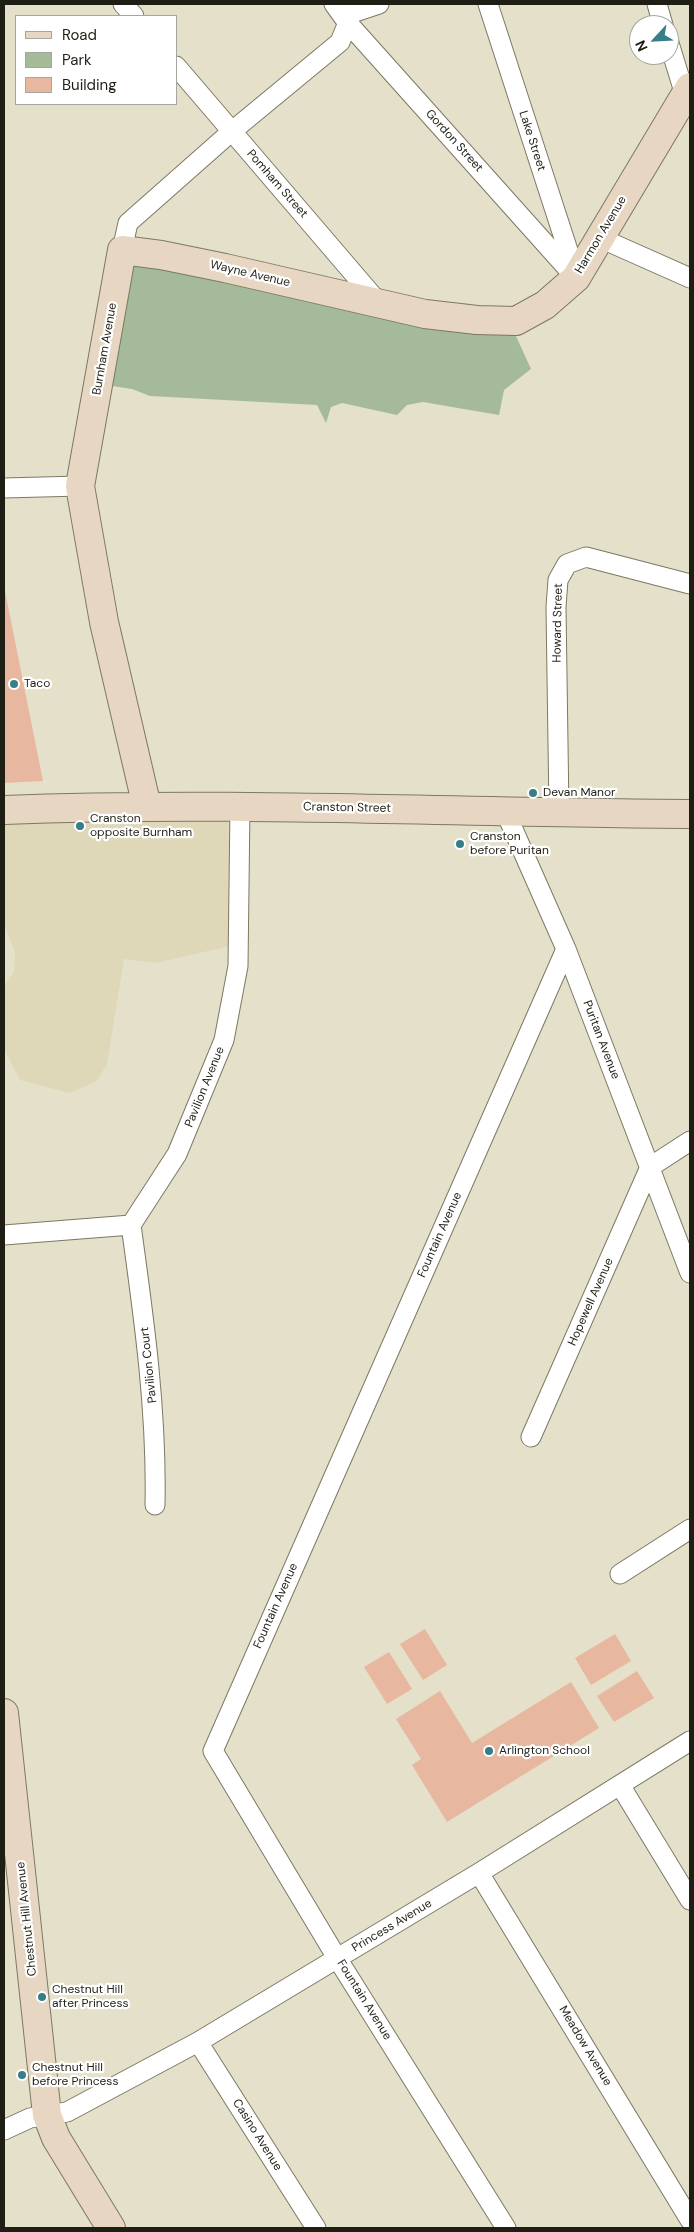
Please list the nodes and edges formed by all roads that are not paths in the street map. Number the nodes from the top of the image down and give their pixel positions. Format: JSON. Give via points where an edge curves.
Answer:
{"nodes":[{"id":1,"x":123,"y":4,"type":"edge"},
{"id":2,"x":334,"y":4,"type":"edge"},
{"id":3,"x":379,"y":4,"type":"edge"},
{"id":4,"x":488,"y":4,"type":"edge"},
{"id":5,"x":133,"y":15,"type":"edge"},
{"id":6,"x":347,"y":22,"type":"junction"},
{"id":7,"x":677,"y":65,"type":"edge"},
{"id":8,"x":178,"y":68,"type":"edge"},
{"id":9,"x":688,"y":93,"type":"edge"},
{"id":10,"x":232,"y":132,"type":"junction"},
{"id":11,"x":600,"y":238,"type":"junction"},
{"id":12,"x":122,"y":250,"type":"junction"},
{"id":13,"x":576,"y":278,"type":"junction"},
{"id":14,"x":690,"y":278,"type":"edge"},
{"id":15,"x":378,"y":302,"type":"junction"},
{"id":16,"x":80,"y":486,"type":"junction"},
{"id":17,"x":4,"y":488,"type":"edge"},
{"id":18,"x":690,"y":584,"type":"edge"},
{"id":19,"x":147,"y":807,"type":"junction"},
{"id":20,"x":240,"y":807,"type":"junction"},
{"id":21,"x":4,"y":810,"type":"edge"},
{"id":22,"x":505,"y":811,"type":"junction"},
{"id":23,"x":559,"y":812,"type":"junction"},
{"id":24,"x":690,"y":814,"type":"edge"},
{"id":25,"x":566,"y":948,"type":"junction"},
{"id":26,"x":690,"y":1141,"type":"edge"},
{"id":27,"x":650,"y":1167,"type":"junction"},
{"id":28,"x":131,"y":1225,"type":"junction"},
{"id":29,"x":4,"y":1235,"type":"edge"},
{"id":30,"x":690,"y":1273,"type":"edge"},
{"id":31,"x":531,"y":1437,"type":"dead end"},
{"id":32,"x":155,"y":1505,"type":"dead end"},
{"id":33,"x":690,"y":1529,"type":"edge"},
{"id":34,"x":620,"y":1574,"type":"dead end"},
{"id":35,"x":4,"y":1714,"type":"edge"},
{"id":36,"x":690,"y":1740,"type":"edge"},
{"id":37,"x":620,"y":1785,"type":"junction"},
{"id":38,"x":479,"y":1873,"type":"junction"},
{"id":39,"x":690,"y":1900,"type":"edge"},
{"id":40,"x":337,"y":1958,"type":"junction"},
{"id":41,"x":198,"y":2042,"type":"junction"},
{"id":42,"x":48,"y":2115,"type":"junction"},
{"id":43,"x":4,"y":2130,"type":"edge"},
{"id":44,"x":690,"y":2220,"type":"edge"},
{"id":45,"x":111,"y":2228,"type":"edge"},
{"id":46,"x":316,"y":2228,"type":"edge"},
{"id":47,"x":506,"y":2228,"type":"edge"}],
"edges":[{"from":1,"to":5,"type":"street"},
{"from":2,"to":6,"type":"street","name":"Gordon Street"},
{"from":3,"to":6,"type":"street","via":[[352,13]]},
{"from":4,"to":13,"type":"street","name":"Lake Street"},
{"from":6,"to":10,"type":"street","name":"Burnham Avenue","via":[[340,42]]},
{"from":6,"to":13,"type":"street","name":"Gordon Street"},
{"from":7,"to":9,"type":"street"},
{"from":8,"to":10,"type":"street","name":"Pomham Street"},
{"from":9,"to":11,"type":"street","name":"Harmon Avenue"},
{"from":10,"to":12,"type":"street","name":"Burnham Avenue","via":[[128,223]]},
{"from":10,"to":15,"type":"street","name":"Pomham Street"},
{"from":11,"to":13,"type":"street","name":"Harmon Avenue"},
{"from":11,"to":14,"type":"street"},
{"from":12,"to":15,"type":"street","name":"Wayne Avenue","via":[[161,255]]},
{"from":12,"to":16,"type":"street","name":"Burnham Avenue"},
{"from":13,"to":15,"type":"street","name":"Harmon Avenue","via":[[545,305],[516,321],[425,314]]},
{"from":16,"to":17,"type":"street"},
{"from":16,"to":19,"type":"street","name":"Burnham Avenue","via":[[104,622]]},
{"from":18,"to":23,"type":"street","name":"Howard Street","via":[[586,557],[567,564],[558,580],[556,607]]},
{"from":19,"to":20,"type":"street","name":"Cranston Street"},
{"from":19,"to":21,"type":"street","name":"Cranston Street"},
{"from":20,"to":22,"type":"street","name":"Cranston Street"},
{"from":20,"to":28,"type":"street","name":"Pavilion Avenue","via":[[238,966],[224,1040],[177,1154]]},
{"from":22,"to":23,"type":"street","name":"Cranston Street"},
{"from":22,"to":25,"type":"street","name":"Puritan Avenue"},
{"from":23,"to":24,"type":"street","name":"Cranston Street"},
{"from":25,"to":27,"type":"street","name":"Puritan Avenue"},
{"from":25,"to":40,"type":"street","name":"Fountain Avenue","via":[[212,1751]]},
{"from":26,"to":27,"type":"street"},
{"from":27,"to":30,"type":"street","name":"Puritan Avenue"},
{"from":27,"to":31,"type":"street","name":"Hopewell Avenue"},
{"from":28,"to":29,"type":"street"},
{"from":28,"to":32,"type":"street","name":"Pavilion Court","via":[[150,1364],[156,1455]]},
{"from":33,"to":34,"type":"street"},
{"from":35,"to":42,"type":"street","name":"Chestnut Hill Avenue"},
{"from":36,"to":37,"type":"street","name":"Princess Avenue"},
{"from":37,"to":38,"type":"street","name":"Princess Avenue"},
{"from":37,"to":39,"type":"street"},
{"from":38,"to":40,"type":"street","name":"Princess Avenue"},
{"from":38,"to":44,"type":"street","name":"Meadow Avenue"},
{"from":40,"to":41,"type":"street","name":"Princess Avenue"},
{"from":40,"to":47,"type":"street","name":"Fountain Avenue"},
{"from":41,"to":42,"type":"street","name":"Princess Avenue","via":[[67,2112]]},
{"from":41,"to":46,"type":"street","name":"Casino Avenue"},
{"from":42,"to":43,"type":"street","name":"Princess Avenue","via":[[30,2118]]},
{"from":42,"to":45,"type":"street","name":"Chestnut Hill Avenue","via":[[56,2138]]}]}
